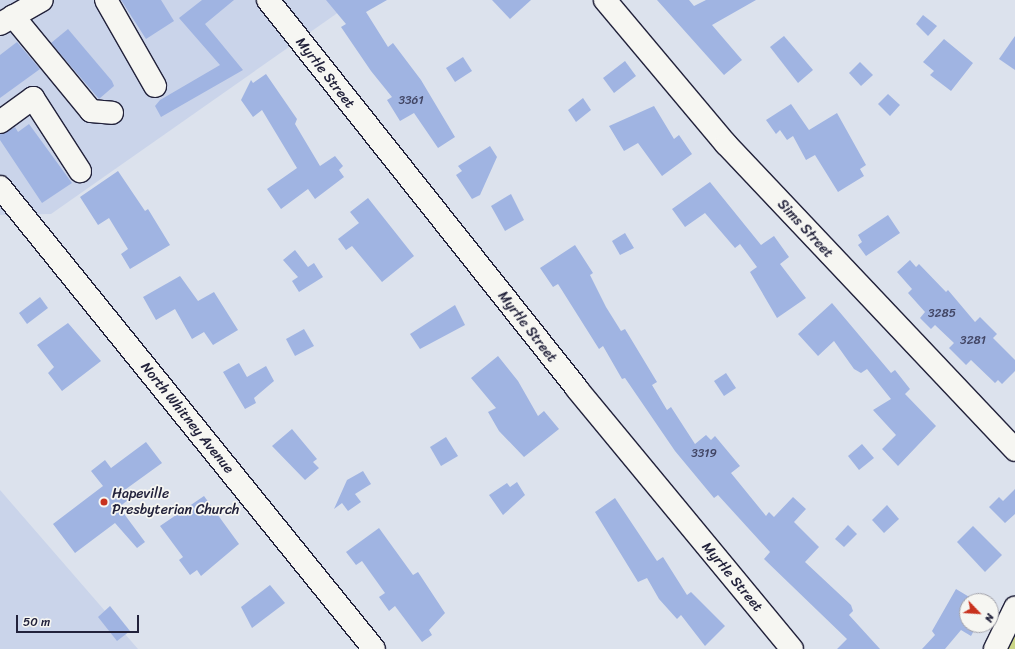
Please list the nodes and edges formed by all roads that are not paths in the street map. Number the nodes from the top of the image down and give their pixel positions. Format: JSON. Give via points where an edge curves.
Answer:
{"nodes":[{"id":1,"x":42,"y":0,"type":"edge"},
{"id":2,"x":106,"y":0,"type":"edge"},
{"id":3,"x":268,"y":0,"type":"edge"},
{"id":4,"x":604,"y":0,"type":"edge"},
{"id":5,"x":7,"y":20,"type":"edge"},
{"id":6,"x":155,"y":86,"type":"dead end"},
{"id":7,"x":112,"y":113,"type":"dead end"},
{"id":8,"x":0,"y":122,"type":"edge"},
{"id":9,"x":80,"y":171,"type":"dead end"},
{"id":10,"x":0,"y":188,"type":"edge"},
{"id":11,"x":1015,"y":450,"type":"edge"},
{"id":12,"x":1015,"y":608,"type":"edge"},
{"id":13,"x":374,"y":649,"type":"edge"},
{"id":14,"x":792,"y":649,"type":"edge"},
{"id":15,"x":995,"y":649,"type":"edge"}],
"edges":[{"from":1,"to":5,"type":"street"},
{"from":2,"to":6,"type":"street"},
{"from":3,"to":14,"type":"street","name":"Myrtle Street","via":[[577,390]]},
{"from":4,"to":11,"type":"street","name":"Sims Street","via":[[753,173]]},
{"from":5,"to":7,"type":"street","via":[[91,111]]},
{"from":8,"to":9,"type":"street","via":[[33,98]]},
{"from":10,"to":13,"type":"street","name":"North Whitney Avenue"},
{"from":12,"to":15,"type":"street"}]}
